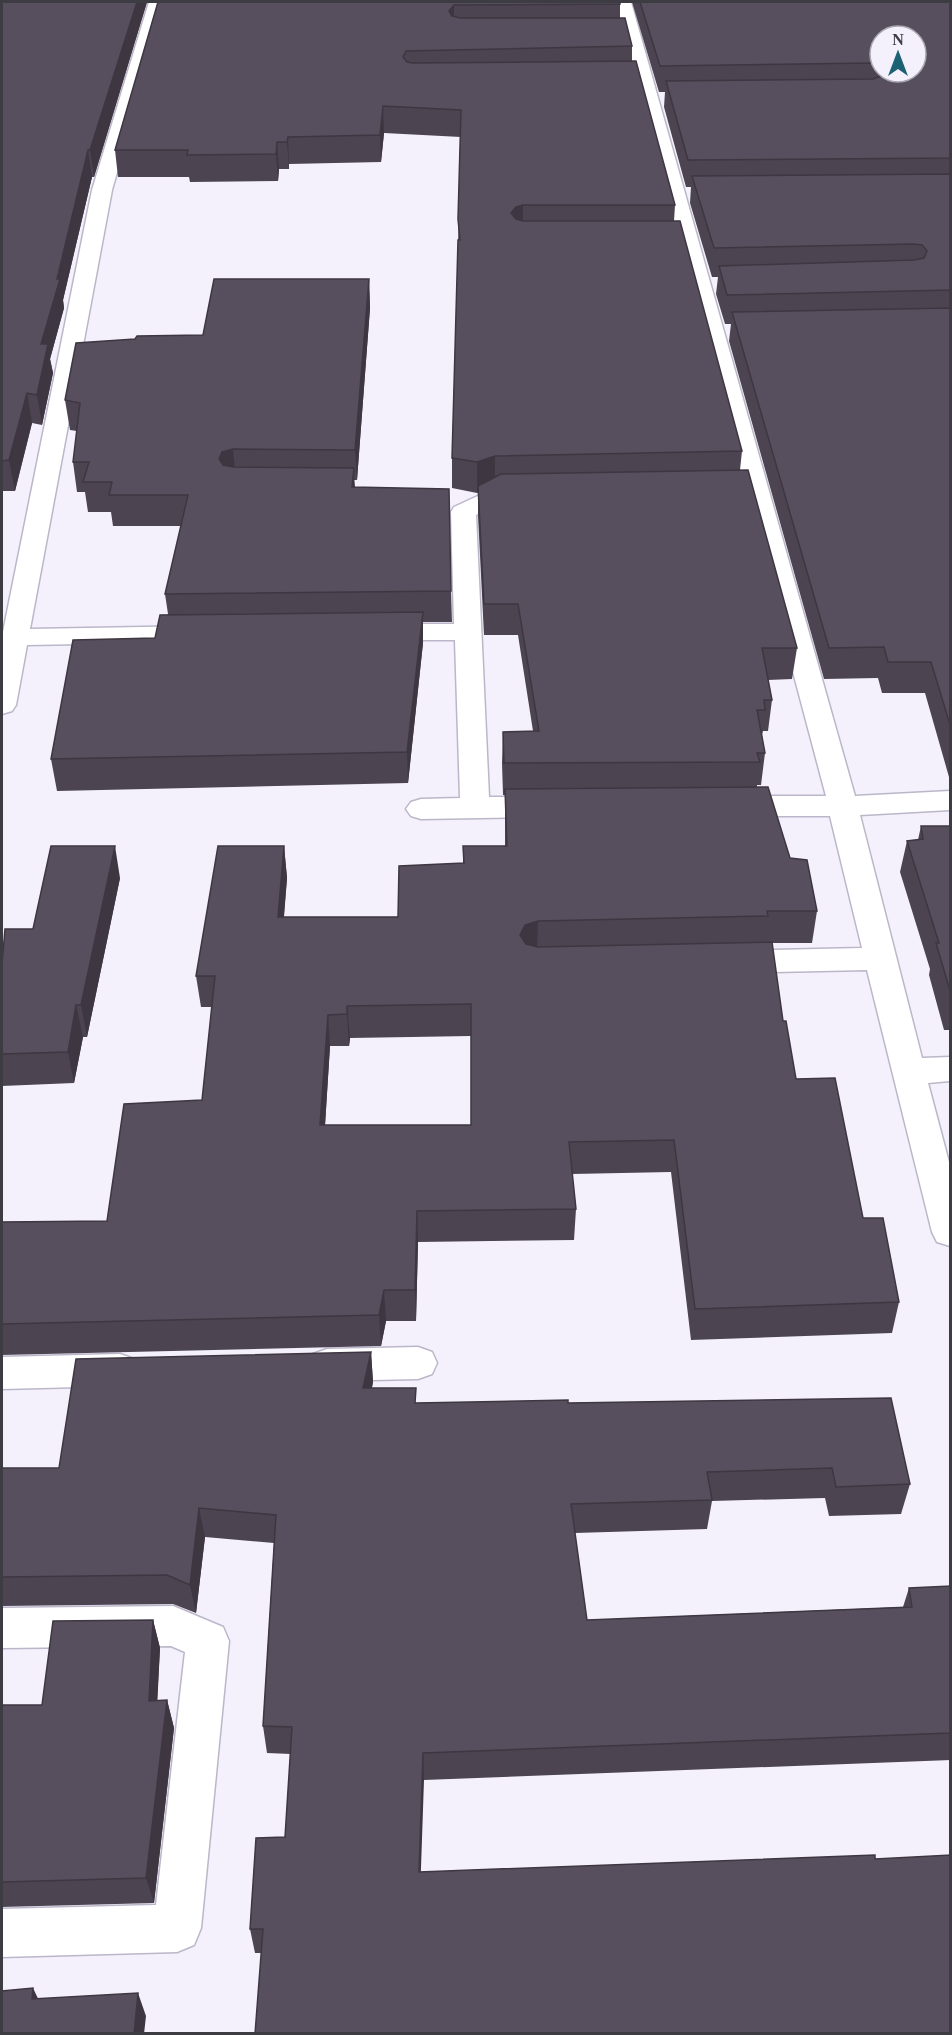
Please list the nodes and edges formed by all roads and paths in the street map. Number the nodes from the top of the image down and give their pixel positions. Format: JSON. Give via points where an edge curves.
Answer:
{"nodes":[{"id":1,"x":157,"y":2,"type":"edge"},
{"id":2,"x":623,"y":2,"type":"edge"},
{"id":3,"x":610,"y":36,"type":"edge"},
{"id":4,"x":633,"y":36,"type":"junction"},
{"id":5,"x":645,"y":79,"type":"junction"},
{"id":6,"x":622,"y":80,"type":"edge"},
{"id":7,"x":651,"y":100,"type":"junction"},
{"id":8,"x":674,"y":100,"type":"edge"},
{"id":9,"x":542,"y":494,"type":"edge"},
{"id":10,"x":447,"y":496,"type":"edge"},
{"id":11,"x":480,"y":503,"type":"junction"},
{"id":12,"x":355,"y":632,"type":"edge"},
{"id":13,"x":468,"y":632,"type":"junction"},
{"id":14,"x":226,"y":634,"type":"edge"},
{"id":15,"x":15,"y":637,"type":"junction"},
{"id":16,"x":2,"y":705,"type":"edge"},
{"id":17,"x":951,"y":800,"type":"edge"},
{"id":18,"x":843,"y":806,"type":"junction"},
{"id":19,"x":475,"y":807,"type":"junction"},
{"id":20,"x":570,"y":807,"type":"edge"},
{"id":21,"x":701,"y":807,"type":"edge"},
{"id":22,"x":421,"y":809,"type":"dead end"},
{"id":23,"x":881,"y":959,"type":"junction"},
{"id":24,"x":703,"y":963,"type":"edge"},
{"id":25,"x":951,"y":1070,"type":"edge"},
{"id":26,"x":908,"y":1071,"type":"junction"},
{"id":27,"x":951,"y":1232,"type":"edge"},
{"id":28,"x":418,"y":1363,"type":"dead end"},
{"id":29,"x":287,"y":1366,"type":"edge"},
{"id":30,"x":156,"y":1369,"type":"edge"},
{"id":31,"x":2,"y":1373,"type":"edge"},
{"id":32,"x":2,"y":1628,"type":"edge"},
{"id":33,"x":2,"y":1933,"type":"edge"}],
"edges":[{"from":1,"to":15,"type":"street","via":[[102,190]]},
{"from":2,"to":4,"type":"street"},
{"from":3,"to":4,"type":"street"},
{"from":4,"to":5,"type":"street"},
{"from":5,"to":6,"type":"street"},
{"from":5,"to":7,"type":"street"},
{"from":7,"to":8,"type":"street"},
{"from":7,"to":18,"type":"street","via":[[689,195],[678,241],[713,285],[727,332],[746,490]]},
{"from":9,"to":11,"type":"street","via":[[495,495]]},
{"from":10,"to":11,"type":"street"},
{"from":11,"to":13,"type":"street","via":[[463,512]]},
{"from":12,"to":13,"type":"street"},
{"from":13,"to":19,"type":"street"},
{"from":14,"to":15,"type":"street"},
{"from":15,"to":16,"type":"street"},
{"from":17,"to":18,"type":"street"},
{"from":18,"to":21,"type":"street"},
{"from":18,"to":23,"type":"street"},
{"from":19,"to":20,"type":"street"},
{"from":19,"to":22,"type":"street"},
{"from":23,"to":24,"type":"street"},
{"from":23,"to":26,"type":"street"},
{"from":25,"to":26,"type":"street"},
{"from":26,"to":27,"type":"street"},
{"from":28,"to":29,"type":"street"},
{"from":30,"to":31,"type":"street"},
{"from":32,"to":33,"type":"street","via":[[173,1626],[208,1641],[177,1928]]}]}
